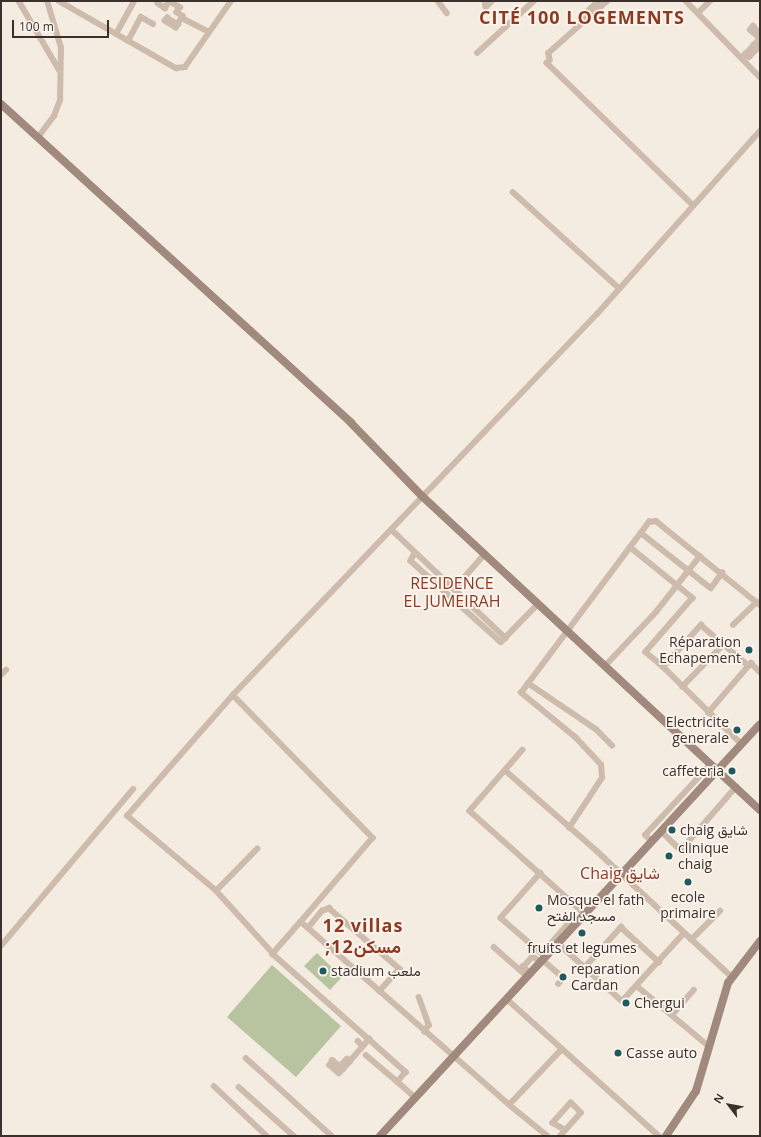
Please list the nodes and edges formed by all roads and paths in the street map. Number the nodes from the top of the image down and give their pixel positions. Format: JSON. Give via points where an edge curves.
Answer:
{"nodes":[{"id":1,"x":19,"y":1,"type":"edge"},
{"id":2,"x":47,"y":1,"type":"edge"},
{"id":3,"x":60,"y":1,"type":"edge"},
{"id":4,"x":134,"y":1,"type":"edge"},
{"id":5,"x":159,"y":1,"type":"edge"},
{"id":6,"x":169,"y":1,"type":"edge"},
{"id":7,"x":231,"y":1,"type":"edge"},
{"id":8,"x":438,"y":1,"type":"edge"},
{"id":9,"x":485,"y":1,"type":"edge"},
{"id":10,"x":492,"y":1,"type":"edge"},
{"id":11,"x":534,"y":1,"type":"edge"},
{"id":12,"x":599,"y":1,"type":"edge"},
{"id":13,"x":607,"y":1,"type":"edge"},
{"id":14,"x":686,"y":1,"type":"edge"},
{"id":15,"x":710,"y":1,"type":"edge"},
{"id":16,"x":447,"y":13,"type":"dead end"},
{"id":17,"x":698,"y":13,"type":"junction"},
{"id":18,"x":182,"y":18,"type":"junction"},
{"id":19,"x":585,"y":21,"type":"junction"},
{"id":20,"x":153,"y":24,"type":"dead end"},
{"id":21,"x":178,"y":24,"type":"dead end"},
{"id":22,"x":209,"y":32,"type":"junction"},
{"id":23,"x":760,"y":32,"type":"edge"},
{"id":24,"x":116,"y":34,"type":"junction"},
{"id":25,"x":760,"y":39,"type":"edge"},
{"id":26,"x":128,"y":41,"type":"junction"},
{"id":27,"x":477,"y":53,"type":"dead end"},
{"id":28,"x":742,"y":58,"type":"junction"},
{"id":29,"x":60,"y":72,"type":"junction"},
{"id":30,"x":760,"y":78,"type":"edge"},
{"id":31,"x":1,"y":104,"type":"edge"},
{"id":32,"x":760,"y":131,"type":"edge"},
{"id":33,"x":39,"y":136,"type":"junction"},
{"id":34,"x":512,"y":192,"type":"dead end"},
{"id":35,"x":693,"y":205,"type":"junction"},
{"id":36,"x":619,"y":288,"type":"junction"},
{"id":37,"x":423,"y":497,"type":"junction"},
{"id":38,"x":392,"y":530,"type":"junction"},
{"id":39,"x":641,"y":533,"type":"junction"},
{"id":40,"x":630,"y":547,"type":"junction"},
{"id":41,"x":415,"y":553,"type":"junction"},
{"id":42,"x":485,"y":554,"type":"junction"},
{"id":43,"x":700,"y":556,"type":"junction"},
{"id":44,"x":690,"y":570,"type":"junction"},
{"id":45,"x":722,"y":573,"type":"junction"},
{"id":46,"x":678,"y":585,"type":"junction"},
{"id":47,"x":454,"y":589,"type":"junction"},
{"id":48,"x":538,"y":604,"type":"junction"},
{"id":49,"x":758,"y":604,"type":"edge"},
{"id":50,"x":733,"y":625,"type":"dead end"},
{"id":51,"x":567,"y":631,"type":"junction"},
{"id":52,"x":506,"y":638,"type":"junction"},
{"id":53,"x":724,"y":644,"type":"junction"},
{"id":54,"x":605,"y":666,"type":"junction"},
{"id":55,"x":749,"y":666,"type":"junction"},
{"id":56,"x":663,"y":667,"type":"junction"},
{"id":57,"x":6,"y":670,"type":"dead end"},
{"id":58,"x":760,"y":672,"type":"edge"},
{"id":59,"x":1,"y":675,"type":"edge"},
{"id":60,"x":528,"y":683,"type":"junction"},
{"id":61,"x":682,"y":687,"type":"junction"},
{"id":62,"x":233,"y":695,"type":"junction"},
{"id":63,"x":708,"y":713,"type":"junction"},
{"id":64,"x":760,"y":724,"type":"edge"},
{"id":65,"x":742,"y":745,"type":"junction"},
{"id":66,"x":612,"y":746,"type":"dead end"},
{"id":67,"x":523,"y":750,"type":"dead end"},
{"id":68,"x":710,"y":765,"type":"junction"},
{"id":69,"x":505,"y":770,"type":"junction"},
{"id":70,"x":717,"y":771,"type":"junction"},
{"id":71,"x":736,"y":787,"type":"junction"},
{"id":72,"x":133,"y":789,"type":"dead end"},
{"id":73,"x":760,"y":810,"type":"edge"},
{"id":74,"x":569,"y":828,"type":"junction"},
{"id":75,"x":660,"y":831,"type":"junction"},
{"id":76,"x":651,"y":841,"type":"junction"},
{"id":77,"x":257,"y":849,"type":"dead end"},
{"id":78,"x":541,"y":873,"type":"junction"},
{"id":79,"x":621,"y":873,"type":"junction"},
{"id":80,"x":216,"y":891,"type":"junction"},
{"id":81,"x":720,"y":911,"type":"dead end"},
{"id":82,"x":585,"y":914,"type":"junction"},
{"id":83,"x":301,"y":922,"type":"junction"},
{"id":84,"x":578,"y":922,"type":"junction"},
{"id":85,"x":308,"y":928,"type":"junction"},
{"id":86,"x":684,"y":933,"type":"junction"},
{"id":87,"x":691,"y":940,"type":"junction"},
{"id":88,"x":760,"y":941,"type":"edge"},
{"id":89,"x":558,"y":943,"type":"junction"},
{"id":90,"x":1,"y":946,"type":"edge"},
{"id":91,"x":494,"y":947,"type":"dead end"},
{"id":92,"x":273,"y":954,"type":"junction"},
{"id":93,"x":545,"y":958,"type":"junction"},
{"id":94,"x":659,"y":962,"type":"junction"},
{"id":95,"x":585,"y":967,"type":"junction"},
{"id":96,"x":530,"y":976,"type":"junction"},
{"id":97,"x":732,"y":977,"type":"junction"},
{"id":98,"x":559,"y":984,"type":"dead end"},
{"id":99,"x":637,"y":986,"type":"junction"},
{"id":100,"x":694,"y":990,"type":"dead end"},
{"id":101,"x":380,"y":991,"type":"junction"},
{"id":102,"x":419,"y":997,"type":"dead end"},
{"id":103,"x":508,"y":1000,"type":"junction"},
{"id":104,"x":672,"y":1016,"type":"junction"},
{"id":105,"x":425,"y":1032,"type":"junction"},
{"id":106,"x":369,"y":1039,"type":"junction"},
{"id":107,"x":358,"y":1041,"type":"dead end"},
{"id":108,"x":363,"y":1046,"type":"junction"},
{"id":109,"x":710,"y":1047,"type":"junction"},
{"id":110,"x":561,"y":1050,"type":"junction"},
{"id":111,"x":366,"y":1055,"type":"dead end"},
{"id":112,"x":454,"y":1057,"type":"junction"},
{"id":113,"x":246,"y":1058,"type":"dead end"},
{"id":114,"x":333,"y":1060,"type":"dead end"},
{"id":115,"x":398,"y":1082,"type":"junction"},
{"id":116,"x":214,"y":1086,"type":"dead end"},
{"id":117,"x":239,"y":1087,"type":"dead end"},
{"id":118,"x":416,"y":1098,"type":"junction"},
{"id":119,"x":508,"y":1105,"type":"junction"},
{"id":120,"x":565,"y":1130,"type":"junction"},
{"id":121,"x":267,"y":1136,"type":"edge"},
{"id":122,"x":294,"y":1136,"type":"edge"},
{"id":123,"x":332,"y":1136,"type":"edge"},
{"id":124,"x":380,"y":1136,"type":"edge"},
{"id":125,"x":547,"y":1136,"type":"edge"},
{"id":126,"x":560,"y":1136,"type":"edge"},
{"id":127,"x":659,"y":1136,"type":"edge"},
{"id":128,"x":666,"y":1136,"type":"edge"}],
"edges":[{"from":1,"to":29,"type":"street"},
{"from":2,"to":29,"type":"street","via":[[61,48]]},
{"from":3,"to":24,"type":"street"},
{"from":4,"to":24,"type":"street"},
{"from":5,"to":6,"type":"street","via":[[158,3],[166,8]]},
{"from":6,"to":18,"type":"street","via":[[180,7],[177,12],[183,16]]},
{"from":7,"to":22,"type":"street"},
{"from":8,"to":16,"type":"street"},
{"from":9,"to":10,"type":"street","via":[[486,7]]},
{"from":11,"to":27,"type":"street"},
{"from":12,"to":19,"type":"street","via":[[581,17]]},
{"from":13,"to":19,"type":"street"},
{"from":14,"to":17,"type":"street"},
{"from":15,"to":17,"type":"street"},
{"from":17,"to":28,"type":"street"},
{"from":18,"to":21,"type":"street"},
{"from":18,"to":22,"type":"street"},
{"from":19,"to":35,"type":"street","via":[[549,53],[550,60],[547,63]]},
{"from":20,"to":26,"type":"street","via":[[141,17]]},
{"from":22,"to":26,"type":"street","via":[[185,67],[176,68]]},
{"from":23,"to":25,"type":"street","via":[[754,26],[750,30]]},
{"from":24,"to":26,"type":"street"},
{"from":25,"to":28,"type":"street","via":[[754,45],[758,48],[749,57],[746,53]]},
{"from":28,"to":30,"type":"street"},
{"from":29,"to":33,"type":"street","via":[[60,100],[54,116]]},
{"from":31,"to":33,"type":"street"},
{"from":32,"to":35,"type":"street"},
{"from":33,"to":37,"type":"street","via":[[351,423]]},
{"from":34,"to":36,"type":"street"},
{"from":35,"to":36,"type":"street"},
{"from":36,"to":37,"type":"street"},
{"from":37,"to":38,"type":"street"},
{"from":37,"to":42,"type":"street"},
{"from":38,"to":41,"type":"street"},
{"from":38,"to":62,"type":"street"},
{"from":39,"to":40,"type":"street"},
{"from":39,"to":43,"type":"street","via":[[649,522],[656,521]]},
{"from":39,"to":44,"type":"street"},
{"from":40,"to":46,"type":"street"},
{"from":40,"to":51,"type":"street"},
{"from":41,"to":47,"type":"street"},
{"from":41,"to":52,"type":"street","via":[[411,561],[500,642]]},
{"from":42,"to":47,"type":"street"},
{"from":42,"to":48,"type":"street"},
{"from":43,"to":44,"type":"street"},
{"from":43,"to":45,"type":"street"},
{"from":44,"to":45,"type":"street","via":[[710,588]]},
{"from":44,"to":46,"type":"street"},
{"from":45,"to":49,"type":"street"},
{"from":46,"to":54,"type":"street"},
{"from":46,"to":56,"type":"street","via":[[693,598],[646,652]]},
{"from":47,"to":52,"type":"street"},
{"from":48,"to":51,"type":"street"},
{"from":48,"to":52,"type":"street"},
{"from":49,"to":50,"type":"street"},
{"from":51,"to":54,"type":"street"},
{"from":51,"to":60,"type":"street"},
{"from":53,"to":55,"type":"street"},
{"from":53,"to":56,"type":"street","via":[[702,625]]},
{"from":53,"to":61,"type":"street"},
{"from":54,"to":68,"type":"street"},
{"from":55,"to":58,"type":"street","via":[[751,663]]},
{"from":55,"to":63,"type":"street"},
{"from":56,"to":61,"type":"street"},
{"from":57,"to":59,"type":"street"},
{"from":60,"to":66,"type":"street","via":[[596,729]]},
{"from":60,"to":74,"type":"street","via":[[521,693],[576,738],[601,765],[604,772]]},
{"from":61,"to":63,"type":"street"},
{"from":62,"to":80,"type":"street","via":[[127,816]]},
{"from":62,"to":83,"type":"street","via":[[373,838]]},
{"from":63,"to":65,"type":"street"},
{"from":64,"to":65,"type":"street"},
{"from":65,"to":70,"type":"street"},
{"from":67,"to":69,"type":"street"},
{"from":68,"to":70,"type":"street"},
{"from":68,"to":76,"type":"street","via":[[645,835]]},
{"from":69,"to":74,"type":"street"},
{"from":69,"to":78,"type":"street","via":[[470,810]]},
{"from":70,"to":71,"type":"street"},
{"from":70,"to":75,"type":"street"},
{"from":71,"to":73,"type":"street"},
{"from":71,"to":75,"type":"street","via":[[681,850]]},
{"from":72,"to":90,"type":"street"},
{"from":74,"to":79,"type":"street"},
{"from":75,"to":76,"type":"street"},
{"from":76,"to":79,"type":"street"},
{"from":77,"to":80,"type":"street"},
{"from":78,"to":82,"type":"street"},
{"from":78,"to":93,"type":"street","via":[[501,918]]},
{"from":79,"to":82,"type":"street"},
{"from":79,"to":86,"type":"street"},
{"from":80,"to":92,"type":"street"},
{"from":81,"to":87,"type":"street"},
{"from":82,"to":84,"type":"street"},
{"from":83,"to":85,"type":"street"},
{"from":83,"to":92,"type":"street"},
{"from":84,"to":89,"type":"street"},
{"from":84,"to":93,"type":"street","via":[[573,918],[547,948]]},
{"from":85,"to":101,"type":"street"},
{"from":85,"to":101,"type":"street","via":[[322,911],[329,908],[400,969]]},
{"from":86,"to":87,"type":"street"},
{"from":86,"to":94,"type":"street"},
{"from":87,"to":97,"type":"street"},
{"from":88,"to":97,"type":"street"},
{"from":89,"to":93,"type":"street"},
{"from":89,"to":95,"type":"street"},
{"from":91,"to":96,"type":"street"},
{"from":92,"to":106,"type":"street"},
{"from":93,"to":96,"type":"street"},
{"from":93,"to":98,"type":"street","via":[[564,978]]},
{"from":94,"to":95,"type":"street","via":[[621,927]]},
{"from":94,"to":99,"type":"street"},
{"from":95,"to":99,"type":"street","via":[[622,1001]]},
{"from":96,"to":103,"type":"street"},
{"from":97,"to":109,"type":"street"},
{"from":99,"to":104,"type":"street"},
{"from":100,"to":104,"type":"street"},
{"from":101,"to":105,"type":"street"},
{"from":102,"to":105,"type":"street","via":[[429,1025]]},
{"from":103,"to":110,"type":"street"},
{"from":103,"to":112,"type":"street"},
{"from":104,"to":109,"type":"street"},
{"from":105,"to":112,"type":"street"},
{"from":106,"to":108,"type":"street"},
{"from":106,"to":115,"type":"street","via":[[406,1072]]},
{"from":107,"to":108,"type":"street"},
{"from":108,"to":114,"type":"street","via":[[350,1061],[347,1059],[342,1068]]},
{"from":109,"to":128,"type":"street","via":[[696,1090]]},
{"from":110,"to":119,"type":"street"},
{"from":110,"to":127,"type":"street"},
{"from":111,"to":115,"type":"street"},
{"from":112,"to":118,"type":"street"},
{"from":112,"to":119,"type":"street"},
{"from":113,"to":123,"type":"street"},
{"from":115,"to":118,"type":"street"},
{"from":116,"to":121,"type":"street"},
{"from":117,"to":122,"type":"street"},
{"from":118,"to":124,"type":"street"},
{"from":119,"to":125,"type":"street"},
{"from":120,"to":120,"type":"street","via":[[581,1113],[571,1103],[553,1123]]},
{"from":120,"to":126,"type":"street"}]}
